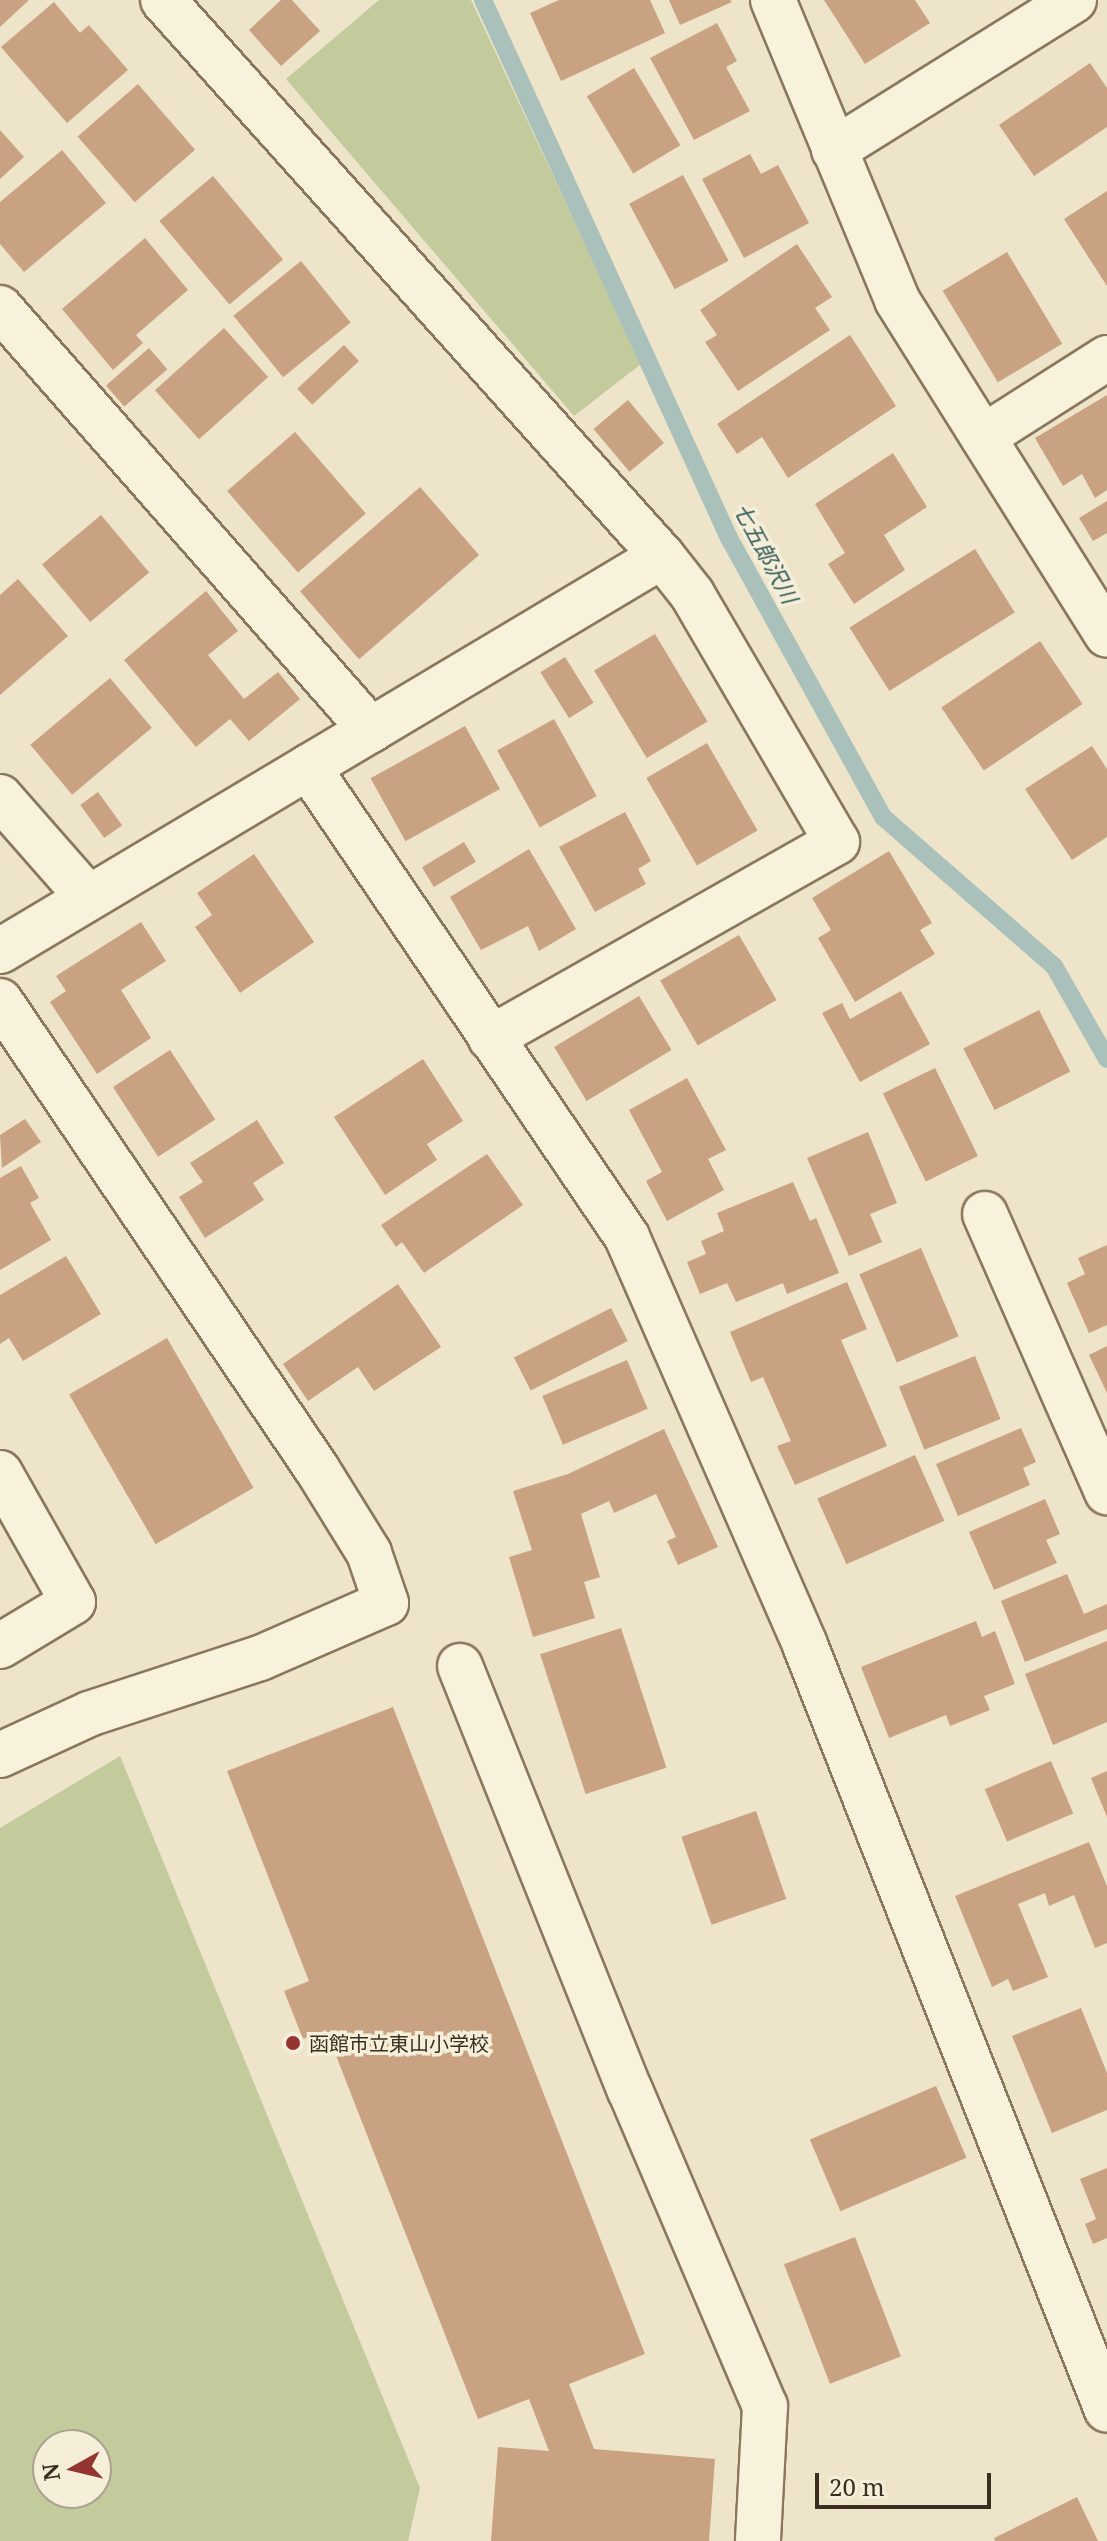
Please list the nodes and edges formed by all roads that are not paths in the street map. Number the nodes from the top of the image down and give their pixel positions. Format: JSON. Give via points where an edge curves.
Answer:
{"nodes":[{"id":1,"x":163,"y":0,"type":"edge"},
{"id":2,"x":773,"y":0,"type":"edge"},
{"id":3,"x":1074,"y":0,"type":"edge"},
{"id":4,"x":834,"y":150,"type":"junction"},
{"id":5,"x":0,"y":308,"type":"edge"},
{"id":6,"x":1107,"y":358,"type":"edge"},
{"id":7,"x":983,"y":437,"type":"junction"},
{"id":8,"x":662,"y":556,"type":"junction"},
{"id":9,"x":1107,"y":635,"type":"edge"},
{"id":10,"x":371,"y":730,"type":"junction"},
{"id":11,"x":308,"y":767,"type":"junction"},
{"id":12,"x":0,"y":797,"type":"edge"},
{"id":13,"x":88,"y":897,"type":"junction"},
{"id":14,"x":0,"y":951,"type":"edge"},
{"id":15,"x":0,"y":1001,"type":"edge"},
{"id":16,"x":491,"y":1038,"type":"junction"},
{"id":17,"x":985,"y":1214,"type":"dead end"},
{"id":18,"x":0,"y":1473,"type":"edge"},
{"id":19,"x":1107,"y":1492,"type":"edge"},
{"id":20,"x":0,"y":1646,"type":"edge"},
{"id":21,"x":460,"y":1666,"type":"dead end"},
{"id":22,"x":0,"y":1755,"type":"edge"},
{"id":23,"x":1107,"y":2410,"type":"edge"},
{"id":24,"x":758,"y":2541,"type":"edge"}],
"edges":[{"from":1,"to":8,"type":"street"},
{"from":2,"to":4,"type":"street"},
{"from":3,"to":4,"type":"street"},
{"from":4,"to":7,"type":"street","via":[[897,300]]},
{"from":5,"to":10,"type":"street"},
{"from":6,"to":7,"type":"street"},
{"from":7,"to":9,"type":"street"},
{"from":8,"to":10,"type":"street"},
{"from":8,"to":16,"type":"street","via":[[692,594],[837,842]]},
{"from":10,"to":11,"type":"street"},
{"from":11,"to":13,"type":"street"},
{"from":11,"to":16,"type":"street"},
{"from":12,"to":13,"type":"street"},
{"from":13,"to":14,"type":"street"},
{"from":15,"to":22,"type":"street","via":[[317,1469],[369,1553],[386,1603],[260,1658],[89,1714]]},
{"from":16,"to":23,"type":"street","via":[[627,1237],[709,1415],[906,1894]]},
{"from":17,"to":19,"type":"street"},
{"from":18,"to":20,"type":"street","via":[[73,1602]]},
{"from":21,"to":24,"type":"street","via":[[765,2406]]}]}
